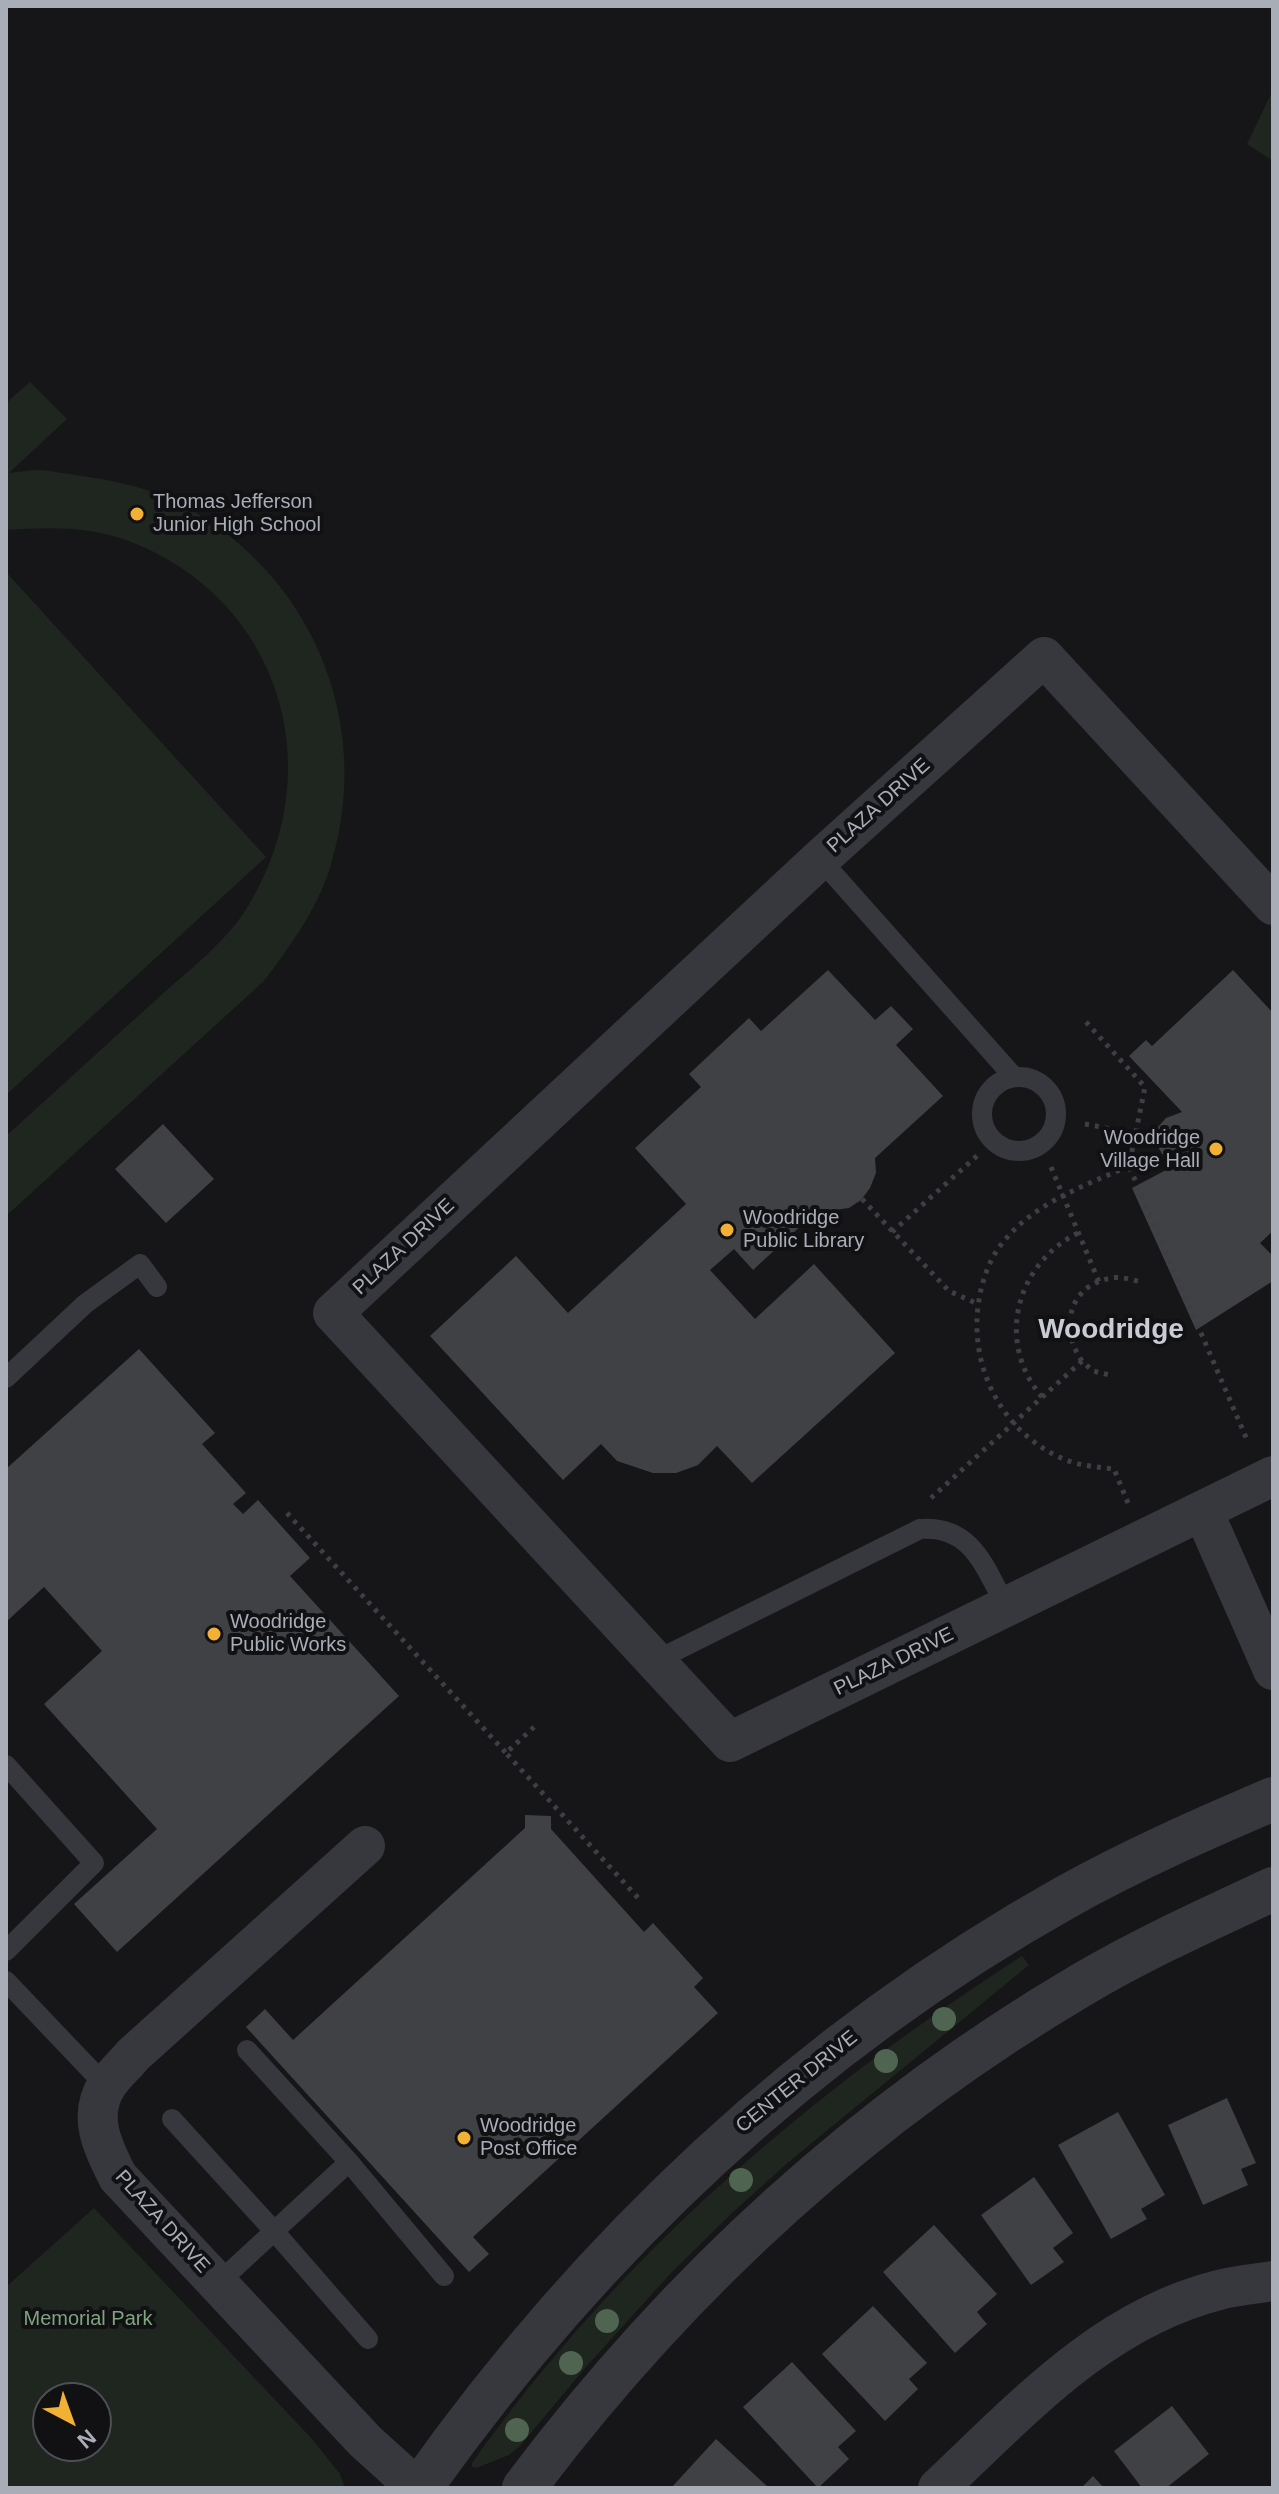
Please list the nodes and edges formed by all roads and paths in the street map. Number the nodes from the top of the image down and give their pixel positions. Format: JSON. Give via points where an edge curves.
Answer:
{"nodes":[{"id":1,"x":820,"y":859,"type":"junction"},
{"id":2,"x":1273,"y":905,"type":"edge"},
{"id":3,"x":1086,"y":1022,"type":"dead end"},
{"id":4,"x":1014,"y":1077,"type":"dead end"},
{"id":5,"x":1085,"y":1124,"type":"dead end"},
{"id":6,"x":1134,"y":1133,"type":"junction"},
{"id":7,"x":978,"y":1155,"type":"dead end"},
{"id":8,"x":1129,"y":1166,"type":"junction"},
{"id":9,"x":1051,"y":1167,"type":"dead end"},
{"id":10,"x":1062,"y":1196,"type":"junction"},
{"id":11,"x":862,"y":1199,"type":"dead end"},
{"id":12,"x":892,"y":1232,"type":"junction"},
{"id":13,"x":1078,"y":1233,"type":"junction"},
{"id":14,"x":1099,"y":1282,"type":"junction"},
{"id":15,"x":1142,"y":1282,"type":"dead end"},
{"id":16,"x":157,"y":1287,"type":"dead end"},
{"id":17,"x":978,"y":1304,"type":"junction"},
{"id":18,"x":1082,"y":1361,"type":"junction"},
{"id":19,"x":1110,"y":1375,"type":"dead end"},
{"id":20,"x":6,"y":1378,"type":"edge"},
{"id":21,"x":1042,"y":1397,"type":"junction"},
{"id":22,"x":1014,"y":1424,"type":"junction"},
{"id":23,"x":1262,"y":1461,"type":"edge"},
{"id":24,"x":924,"y":1504,"type":"dead end"},
{"id":25,"x":1130,"y":1506,"type":"dead end"},
{"id":26,"x":1203,"y":1511,"type":"junction"},
{"id":27,"x":287,"y":1513,"type":"dead end"},
{"id":28,"x":1007,"y":1608,"type":"junction"},
{"id":29,"x":655,"y":1661,"type":"junction"},
{"id":30,"x":1273,"y":1670,"type":"edge"},
{"id":31,"x":534,"y":1727,"type":"dead end"},
{"id":32,"x":506,"y":1753,"type":"junction"},
{"id":33,"x":6,"y":1765,"type":"edge"},
{"id":34,"x":1273,"y":1799,"type":"edge"},
{"id":35,"x":365,"y":1846,"type":"dead end"},
{"id":36,"x":1273,"y":1889,"type":"edge"},
{"id":37,"x":640,"y":1900,"type":"dead end"},
{"id":38,"x":6,"y":1951,"type":"edge"},
{"id":39,"x":6,"y":1981,"type":"edge"},
{"id":40,"x":247,"y":2050,"type":"dead end"},
{"id":41,"x":106,"y":2086,"type":"junction"},
{"id":42,"x":172,"y":2119,"type":"dead end"},
{"id":43,"x":349,"y":2162,"type":"junction"},
{"id":44,"x":274,"y":2231,"type":"junction"},
{"id":45,"x":444,"y":2276,"type":"dead end"},
{"id":46,"x":1273,"y":2281,"type":"edge"},
{"id":47,"x":217,"y":2284,"type":"junction"},
{"id":48,"x":368,"y":2339,"type":"dead end"},
{"id":49,"x":419,"y":2488,"type":"edge"},
{"id":50,"x":524,"y":2488,"type":"edge"},
{"id":51,"x":938,"y":2488,"type":"edge"}],
"edges":[{"from":1,"to":2,"type":"street","name":"PLAZA DRIVE","via":[[1044,657]]},
{"from":1,"to":4,"type":"lane"},
{"from":1,"to":29,"type":"street","name":"PLAZA DRIVE","via":[[333,1313]]},
{"from":3,"to":6,"type":"path","via":[[1145,1087]]},
{"from":5,"to":6,"type":"path"},
{"from":6,"to":8,"type":"path"},
{"from":7,"to":12,"type":"path"},
{"from":8,"to":10,"type":"path"},
{"from":8,"to":23,"type":"path"},
{"from":9,"to":10,"type":"path"},
{"from":10,"to":13,"type":"path"},
{"from":10,"to":17,"type":"path","via":[[1025,1219],[1002,1243]]},
{"from":11,"to":12,"type":"path"},
{"from":12,"to":17,"type":"path","via":[[949,1291]]},
{"from":13,"to":14,"type":"path"},
{"from":13,"to":21,"type":"path","via":[[1061,1242],[1033,1271],[1019,1306],[1020,1358]]},
{"from":14,"to":15,"type":"path","via":[[1113,1277]]},
{"from":14,"to":18,"type":"path","via":[[1077,1299],[1069,1316],[1071,1340]]},
{"from":16,"to":20,"type":"lane","via":[[140,1264],[85,1304]]},
{"from":17,"to":22,"type":"path","via":[[981,1368]]},
{"from":18,"to":19,"type":"path","via":[[1093,1371]]},
{"from":18,"to":21,"type":"path"},
{"from":21,"to":22,"type":"path"},
{"from":22,"to":24,"type":"path"},
{"from":22,"to":25,"type":"path","via":[[1066,1460],[1114,1469]]},
{"from":23,"to":26,"type":"street","name":"PLAZA DRIVE"},
{"from":26,"to":28,"type":"street","name":"PLAZA DRIVE"},
{"from":26,"to":30,"type":"street"},
{"from":27,"to":32,"type":"path"},
{"from":28,"to":29,"type":"street","name":"PLAZA DRIVE","via":[[730,1742]]},
{"from":28,"to":29,"type":"lane","via":[[969,1545],[939,1528],[920,1529]]},
{"from":31,"to":32,"type":"path"},
{"from":32,"to":37,"type":"path"},
{"from":33,"to":38,"type":"lane","via":[[94,1863]]},
{"from":34,"to":49,"type":"street","name":"CENTER DRIVE","via":[[1066,1897],[832,2052],[741,2126],[609,2255],[552,2317]]},
{"from":35,"to":41,"type":"street","name":"PLAZA DRIVE","via":[[133,2055]]},
{"from":36,"to":50,"type":"street","via":[[1176,1934],[1024,2020],[909,2099],[820,2169],[639,2345]]},
{"from":39,"to":41,"type":"lane"},
{"from":40,"to":43,"type":"lane"},
{"from":41,"to":47,"type":"street","name":"PLAZA DRIVE","via":[[97,2115],[101,2145],[118,2177]]},
{"from":42,"to":44,"type":"lane"},
{"from":43,"to":44,"type":"lane"},
{"from":43,"to":45,"type":"lane"},
{"from":44,"to":47,"type":"lane"},
{"from":44,"to":48,"type":"lane"},
{"from":46,"to":51,"type":"street","via":[[1218,2290],[1136,2323],[1068,2367]]},
{"from":47,"to":49,"type":"street","name":"PLAZA DRIVE","via":[[365,2441]]}]}
